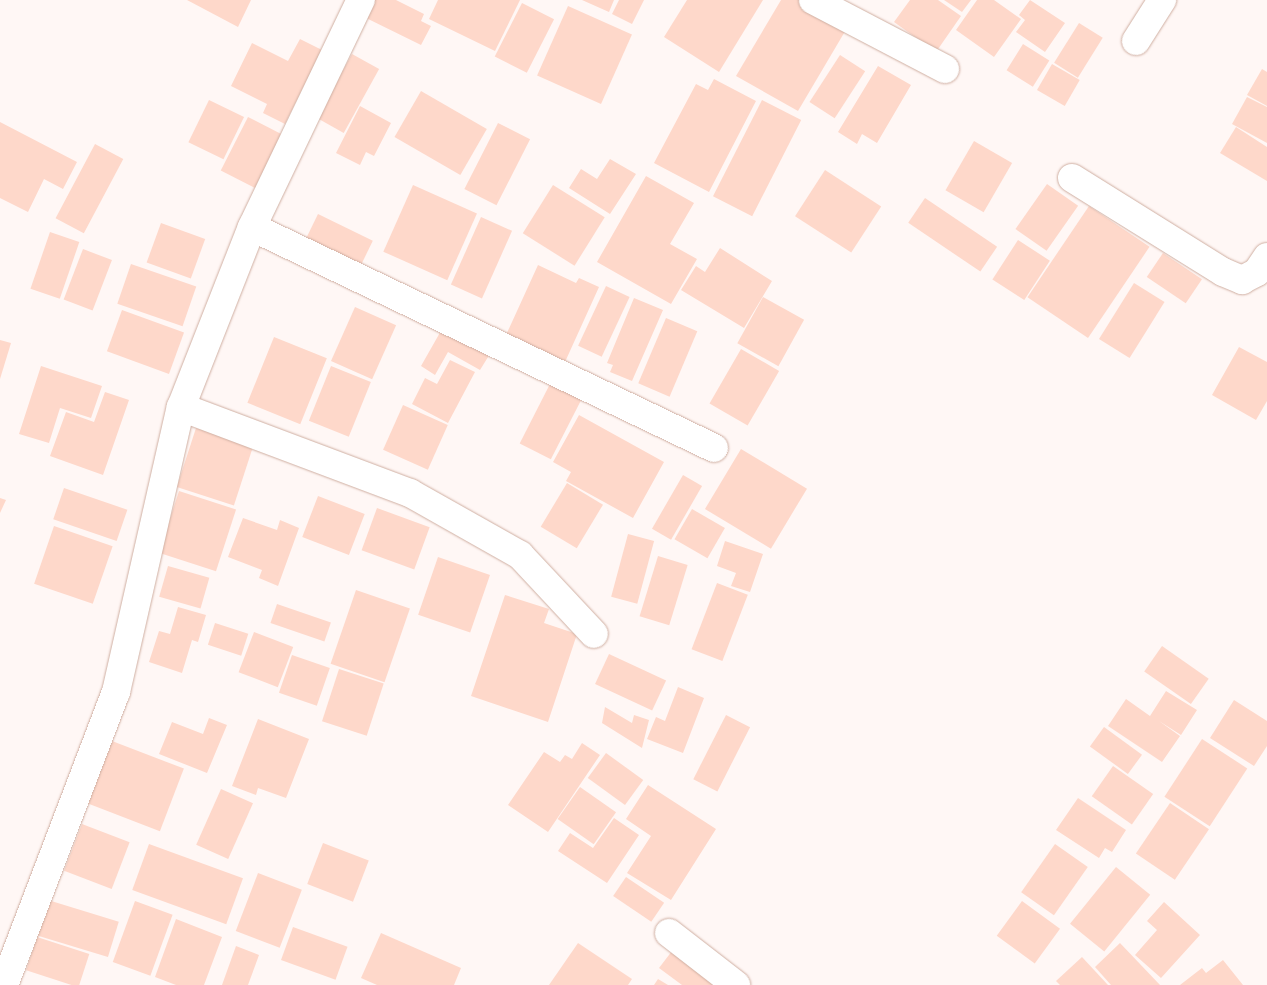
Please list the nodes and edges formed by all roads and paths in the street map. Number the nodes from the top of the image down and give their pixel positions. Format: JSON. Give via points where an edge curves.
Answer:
{"nodes":[{"id":1,"x":361,"y":0,"type":"edge"},
{"id":2,"x":813,"y":0,"type":"edge"},
{"id":3,"x":1162,"y":0,"type":"edge"},
{"id":4,"x":1136,"y":41,"type":"dead end"},
{"id":5,"x":945,"y":69,"type":"dead end"},
{"id":6,"x":1072,"y":178,"type":"dead end"},
{"id":7,"x":252,"y":227,"type":"junction"},
{"id":8,"x":1267,"y":257,"type":"edge"},
{"id":9,"x":181,"y":407,"type":"junction"},
{"id":10,"x":714,"y":448,"type":"dead end"},
{"id":11,"x":594,"y":634,"type":"dead end"},
{"id":12,"x":670,"y":933,"type":"dead end"},
{"id":13,"x":4,"y":985,"type":"edge"},
{"id":14,"x":736,"y":985,"type":"edge"}],
"edges":[{"from":1,"to":7,"type":"street"},
{"from":2,"to":5,"type":"street"},
{"from":3,"to":4,"type":"street"},
{"from":6,"to":8,"type":"street","via":[[1222,272],[1242,280],[1257,272]]},
{"from":7,"to":9,"type":"street"},
{"from":7,"to":10,"type":"street"},
{"from":9,"to":11,"type":"street","via":[[410,493],[520,554]]},
{"from":9,"to":13,"type":"street","via":[[116,692]]},
{"from":12,"to":14,"type":"street"}]}
